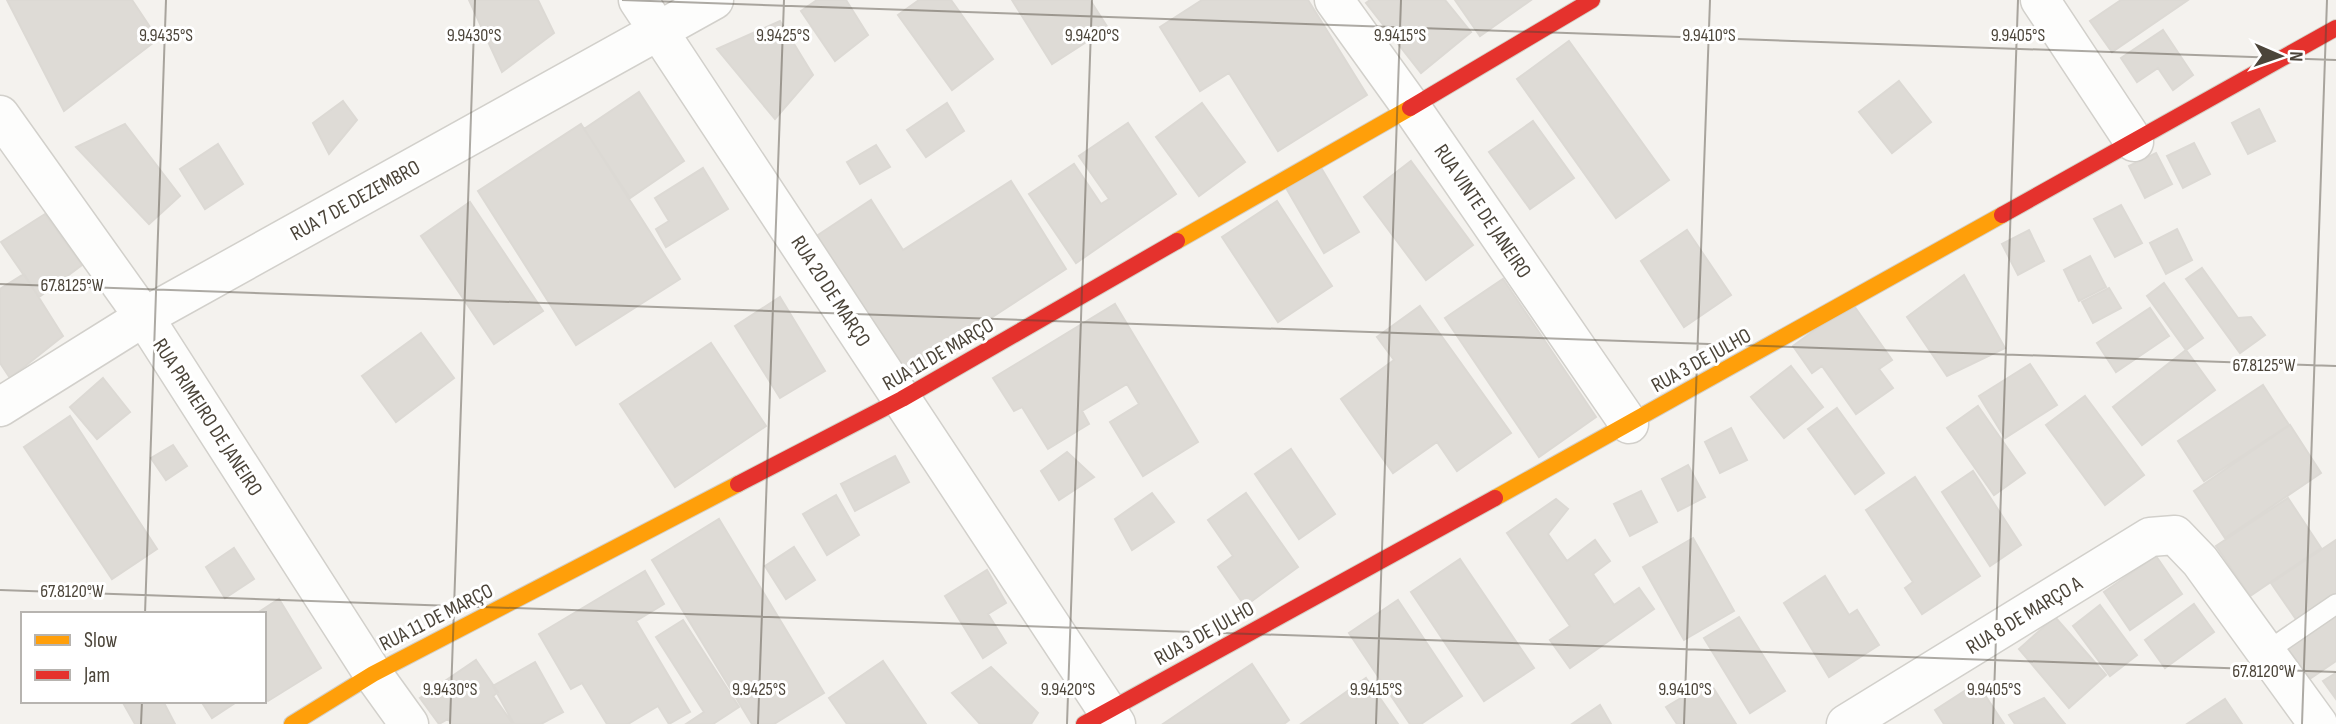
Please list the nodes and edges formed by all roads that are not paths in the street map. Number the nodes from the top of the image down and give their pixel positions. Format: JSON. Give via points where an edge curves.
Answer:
{"nodes":[{"id":1,"x":638,"y":0,"type":"edge"},
{"id":2,"x":714,"y":0,"type":"edge"},
{"id":3,"x":1334,"y":0,"type":"edge"},
{"id":4,"x":1592,"y":0,"type":"edge"},
{"id":5,"x":2040,"y":0,"type":"edge"},
{"id":6,"x":2336,"y":28,"type":"edge"},
{"id":7,"x":660,"y":31,"type":"junction"},
{"id":8,"x":1411,"y":107,"type":"junction"},
{"id":9,"x":0,"y":115,"type":"edge"},
{"id":10,"x":2134,"y":142,"type":"junction"},
{"id":11,"x":144,"y":317,"type":"junction"},
{"id":12,"x":902,"y":399,"type":"junction"},
{"id":13,"x":0,"y":407,"type":"edge"},
{"id":14,"x":1629,"y":424,"type":"junction"},
{"id":15,"x":2336,"y":604,"type":"edge"},
{"id":16,"x":2266,"y":652,"type":"junction"},
{"id":17,"x":373,"y":674,"type":"junction"},
{"id":18,"x":1102,"y":720,"type":"edge"},
{"id":19,"x":292,"y":724,"type":"edge"},
{"id":20,"x":409,"y":724,"type":"edge"},
{"id":21,"x":1846,"y":724,"type":"edge"},
{"id":22,"x":2318,"y":724,"type":"edge"}],
"edges":[{"from":1,"to":7,"type":"street","name":"RUA 20 DE MARÇO"},
{"from":2,"to":7,"type":"street","name":"RUA 7 DE DEZEMBRO"},
{"from":3,"to":8,"type":"street","name":"RUA VINTE DE JANEIRO"},
{"from":4,"to":8,"type":"street","name":"RUA 11 DE MARÇO"},
{"from":5,"to":10,"type":"street"},
{"from":6,"to":10,"type":"street","name":"RUA 3 DE JULHO"},
{"from":7,"to":11,"type":"street","name":"RUA 7 DE DEZEMBRO"},
{"from":7,"to":12,"type":"street","name":"RUA 20 DE MARÇO"},
{"from":8,"to":12,"type":"street","name":"RUA 11 DE MARÇO"},
{"from":8,"to":14,"type":"street","name":"RUA VINTE DE JANEIRO"},
{"from":9,"to":11,"type":"street","name":"RUA PRIMEIRO DE JANEIRO"},
{"from":10,"to":14,"type":"street","name":"RUA 3 DE JULHO"},
{"from":11,"to":13,"type":"street","name":"RUA 7 DE DEZEMBRO"},
{"from":11,"to":17,"type":"street","name":"RUA PRIMEIRO DE JANEIRO"},
{"from":12,"to":17,"type":"street","name":"RUA 11 DE MARÇO"},
{"from":12,"to":18,"type":"street","name":"RUA 20 DE MARÇO"},
{"from":14,"to":18,"type":"street","name":"RUA 3 DE JULHO"},
{"from":15,"to":16,"type":"lane"},
{"from":16,"to":21,"type":"street","name":"RUA 8 DE MARÇO A","via":[[2200,561],[2175,535],[2150,537]]},
{"from":16,"to":22,"type":"street"},
{"from":17,"to":19,"type":"street","name":"RUA 11 DE MARÇO"},
{"from":17,"to":20,"type":"street","name":"RUA PRIMEIRO DE JANEIRO"}]}
